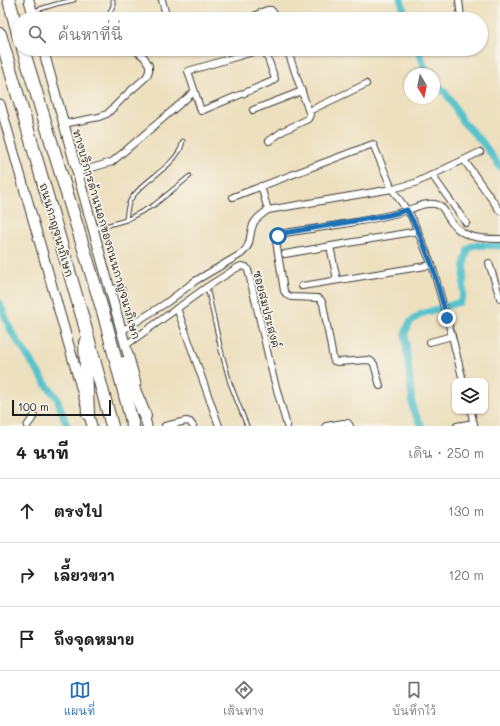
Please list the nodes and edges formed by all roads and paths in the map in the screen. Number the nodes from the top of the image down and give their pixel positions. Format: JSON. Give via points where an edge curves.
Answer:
{"nodes":[{"id":1,"x":8,"y":0,"type":"edge"},
{"id":2,"x":29,"y":0,"type":"edge"},
{"id":3,"x":74,"y":0,"type":"edge"},
{"id":4,"x":113,"y":0,"type":"edge"},
{"id":5,"x":162,"y":0,"type":"edge"},
{"id":6,"x":459,"y":0,"type":"edge"},
{"id":7,"x":68,"y":1,"type":"edge"},
{"id":8,"x":32,"y":12,"type":"edge"},
{"id":9,"x":39,"y":12,"type":"edge"},
{"id":10,"x":110,"y":12,"type":"edge"},
{"id":11,"x":165,"y":12,"type":"edge"},
{"id":12,"x":264,"y":12,"type":"edge"},
{"id":13,"x":274,"y":12,"type":"edge"},
{"id":14,"x":460,"y":12,"type":"edge"},
{"id":15,"x":12,"y":13,"type":"edge"},
{"id":16,"x":0,"y":34,"type":"edge"},
{"id":17,"x":25,"y":56,"type":"edge"},
{"id":18,"x":45,"y":56,"type":"edge"},
{"id":19,"x":143,"y":56,"type":"edge"},
{"id":20,"x":239,"y":56,"type":"edge"},
{"id":21,"x":267,"y":56,"type":"edge"},
{"id":22,"x":289,"y":56,"type":"edge"},
{"id":23,"x":366,"y":84,"type":"dead end"},
{"id":24,"x":302,"y":91,"type":"junction"},
{"id":25,"x":194,"y":92,"type":"junction"},
{"id":26,"x":0,"y":104,"type":"edge"},
{"id":27,"x":253,"y":110,"type":"dead end"},
{"id":28,"x":309,"y":111,"type":"junction"},
{"id":29,"x":63,"y":124,"type":"junction"},
{"id":30,"x":183,"y":141,"type":"dead end"},
{"id":31,"x":269,"y":141,"type":"dead end"},
{"id":32,"x":480,"y":152,"type":"dead end"},
{"id":33,"x":464,"y":160,"type":"junction"},
{"id":34,"x":78,"y":172,"type":"junction"},
{"id":35,"x":432,"y":175,"type":"junction"},
{"id":36,"x":190,"y":176,"type":"dead end"},
{"id":37,"x":262,"y":186,"type":"junction"},
{"id":38,"x":392,"y":189,"type":"junction"},
{"id":39,"x":233,"y":197,"type":"dead end"},
{"id":40,"x":268,"y":210,"type":"junction"},
{"id":41,"x":407,"y":210,"type":"junction"},
{"id":42,"x":500,"y":212,"type":"edge"},
{"id":43,"x":126,"y":220,"type":"junction"},
{"id":44,"x":466,"y":223,"type":"dead end"},
{"id":45,"x":94,"y":229,"type":"junction"},
{"id":46,"x":418,"y":231,"type":"junction"},
{"id":47,"x":500,"y":239,"type":"edge"},
{"id":48,"x":330,"y":246,"type":"junction"},
{"id":49,"x":285,"y":254,"type":"dead end"},
{"id":50,"x":489,"y":263,"type":"dead end"},
{"id":51,"x":432,"y":265,"type":"junction"},
{"id":52,"x":337,"y":280,"type":"junction"},
{"id":53,"x":302,"y":286,"type":"dead end"},
{"id":54,"x":498,"y":286,"type":"edge"},
{"id":55,"x":207,"y":287,"type":"junction"},
{"id":56,"x":110,"y":288,"type":"junction"},
{"id":57,"x":500,"y":298,"type":"edge"},
{"id":58,"x":177,"y":308,"type":"junction"},
{"id":59,"x":104,"y":315,"type":"junction"},
{"id":60,"x":84,"y":319,"type":"junction"},
{"id":61,"x":134,"y":324,"type":"junction"},
{"id":62,"x":122,"y":331,"type":"junction"},
{"id":63,"x":452,"y":336,"type":"junction"},
{"id":64,"x":430,"y":342,"type":"dead end"},
{"id":65,"x":126,"y":345,"type":"junction"},
{"id":66,"x":462,"y":378,"type":"edge"},
{"id":67,"x":380,"y":386,"type":"dead end"},
{"id":68,"x":88,"y":414,"type":"junction"},
{"id":69,"x":472,"y":414,"type":"edge"},
{"id":70,"x":34,"y":416,"type":"dead end"},
{"id":71,"x":146,"y":421,"type":"edge"},
{"id":72,"x":474,"y":425,"type":"edge"},
{"id":73,"x":27,"y":426,"type":"edge"},
{"id":74,"x":92,"y":426,"type":"edge"},
{"id":75,"x":112,"y":426,"type":"edge"},
{"id":76,"x":133,"y":426,"type":"edge"},
{"id":77,"x":165,"y":426,"type":"edge"},
{"id":78,"x":194,"y":426,"type":"edge"},
{"id":79,"x":219,"y":426,"type":"edge"},
{"id":80,"x":247,"y":426,"type":"edge"},
{"id":81,"x":287,"y":426,"type":"edge"},
{"id":82,"x":326,"y":426,"type":"edge"},
{"id":83,"x":350,"y":426,"type":"edge"},
{"id":84,"x":457,"y":426,"type":"edge"}],
"edges":[{"from":1,"to":15,"type":"highway"},
{"from":2,"to":8,"type":"main road"},
{"from":3,"to":7,"type":"lane"},
{"from":4,"to":10,"type":"lane"},
{"from":5,"to":11,"type":"street"},
{"from":6,"to":14,"type":"street"},
{"from":7,"to":9,"type":"lane"},
{"from":12,"to":13,"type":"street"},
{"from":16,"to":60,"type":"highway","name":"ถนนกาญจนาภิเษก"},
{"from":17,"to":59,"type":"highway","name":"ถนนกาญจนาภิเษก"},
{"from":18,"to":29,"type":"main road","name":"ทางบริการด้านนอกของถนนกาญจนาภิเษก"},
{"from":19,"to":29,"type":"street","via":[[149,65],[147,76],[107,114]]},
{"from":20,"to":25,"type":"street","via":[[189,71]]},
{"from":21,"to":25,"type":"street","via":[[274,76],[273,81],[201,111]]},
{"from":22,"to":24,"type":"street"},
{"from":23,"to":28,"type":"street"},
{"from":24,"to":27,"type":"street"},
{"from":24,"to":28,"type":"street"},
{"from":25,"to":34,"type":"street","via":[[112,162]]},
{"from":26,"to":68,"type":"main road"},
{"from":28,"to":31,"type":"street","via":[[308,119]]},
{"from":29,"to":34,"type":"main road","name":"ทางบริการด้านนอกของถนนกาญจนาภิเษก"},
{"from":30,"to":43,"type":"lane","via":[[173,160],[130,199]]},
{"from":32,"to":33,"type":"street"},
{"from":33,"to":35,"type":"street"},
{"from":33,"to":42,"type":"street"},
{"from":34,"to":45,"type":"main road","name":"ทางบริการด้านนอกของถนนกาญจนาภิเษก"},
{"from":35,"to":38,"type":"street"},
{"from":35,"to":44,"type":"street"},
{"from":36,"to":43,"type":"lane","via":[[154,205]]},
{"from":37,"to":38,"type":"street","via":[[373,144]]},
{"from":37,"to":39,"type":"street"},
{"from":37,"to":40,"type":"street"},
{"from":38,"to":40,"type":"street"},
{"from":38,"to":41,"type":"street"},
{"from":40,"to":61,"type":"street","via":[[253,225],[247,249],[195,281]]},
{"from":41,"to":46,"type":"street"},
{"from":41,"to":47,"type":"street","via":[[423,205],[439,205],[456,228],[466,235],[477,239]]},
{"from":41,"to":67,"type":"street","via":[[284,233],[278,236],[276,241],[287,296],[321,300],[334,361],[372,361]]},
{"from":43,"to":45,"type":"lane"},
{"from":45,"to":56,"type":"main road","name":"ทางบริการด้านนอกของถนนกาญจนาภิเษก"},
{"from":46,"to":48,"type":"street"},
{"from":46,"to":51,"type":"street"},
{"from":48,"to":49,"type":"street"},
{"from":48,"to":52,"type":"street"},
{"from":50,"to":54,"type":"street"},
{"from":51,"to":52,"type":"street"},
{"from":51,"to":63,"type":"street"},
{"from":52,"to":53,"type":"street"},
{"from":54,"to":57,"type":"street"},
{"from":55,"to":58,"type":"street","name":"ซอยสมประสงค์"},
{"from":55,"to":80,"type":"lane","via":[[230,383]]},
{"from":55,"to":81,"type":"street","name":"ซอยสมประสงค์","via":[[241,266],[248,270]]},
{"from":56,"to":61,"type":"lane","via":[[120,286],[123,289]]},
{"from":56,"to":62,"type":"main road","name":"ทางบริการด้านนอกของถนนกาญจนาภิเษก"},
{"from":58,"to":65,"type":"street","name":"ซอยสมประสงค์"},
{"from":58,"to":79,"type":"street"},
{"from":59,"to":71,"type":"highway"},
{"from":59,"to":76,"type":"highway","name":"ถนนกาญจนาภิเษก"},
{"from":60,"to":68,"type":"highway"},
{"from":60,"to":75,"type":"highway","name":"ถนนกาญจนาภิเษก"},
{"from":61,"to":62,"type":"street"},
{"from":62,"to":65,"type":"main road","name":"ทางบริการด้านนอกของถนนกาญจนาภิเษก"},
{"from":63,"to":64,"type":"street"},
{"from":63,"to":66,"type":"street"},
{"from":65,"to":71,"type":"main road","name":"ทางบริการด้านนอกของถนนกาญจนาภิเษก"},
{"from":68,"to":74,"type":"main road"},
{"from":69,"to":72,"type":"street"},
{"from":70,"to":73,"type":"street"},
{"from":72,"to":84,"type":"street"},
{"from":77,"to":78,"type":"street","via":[[186,421]]},
{"from":82,"to":83,"type":"street","via":[[343,423]]}]}
